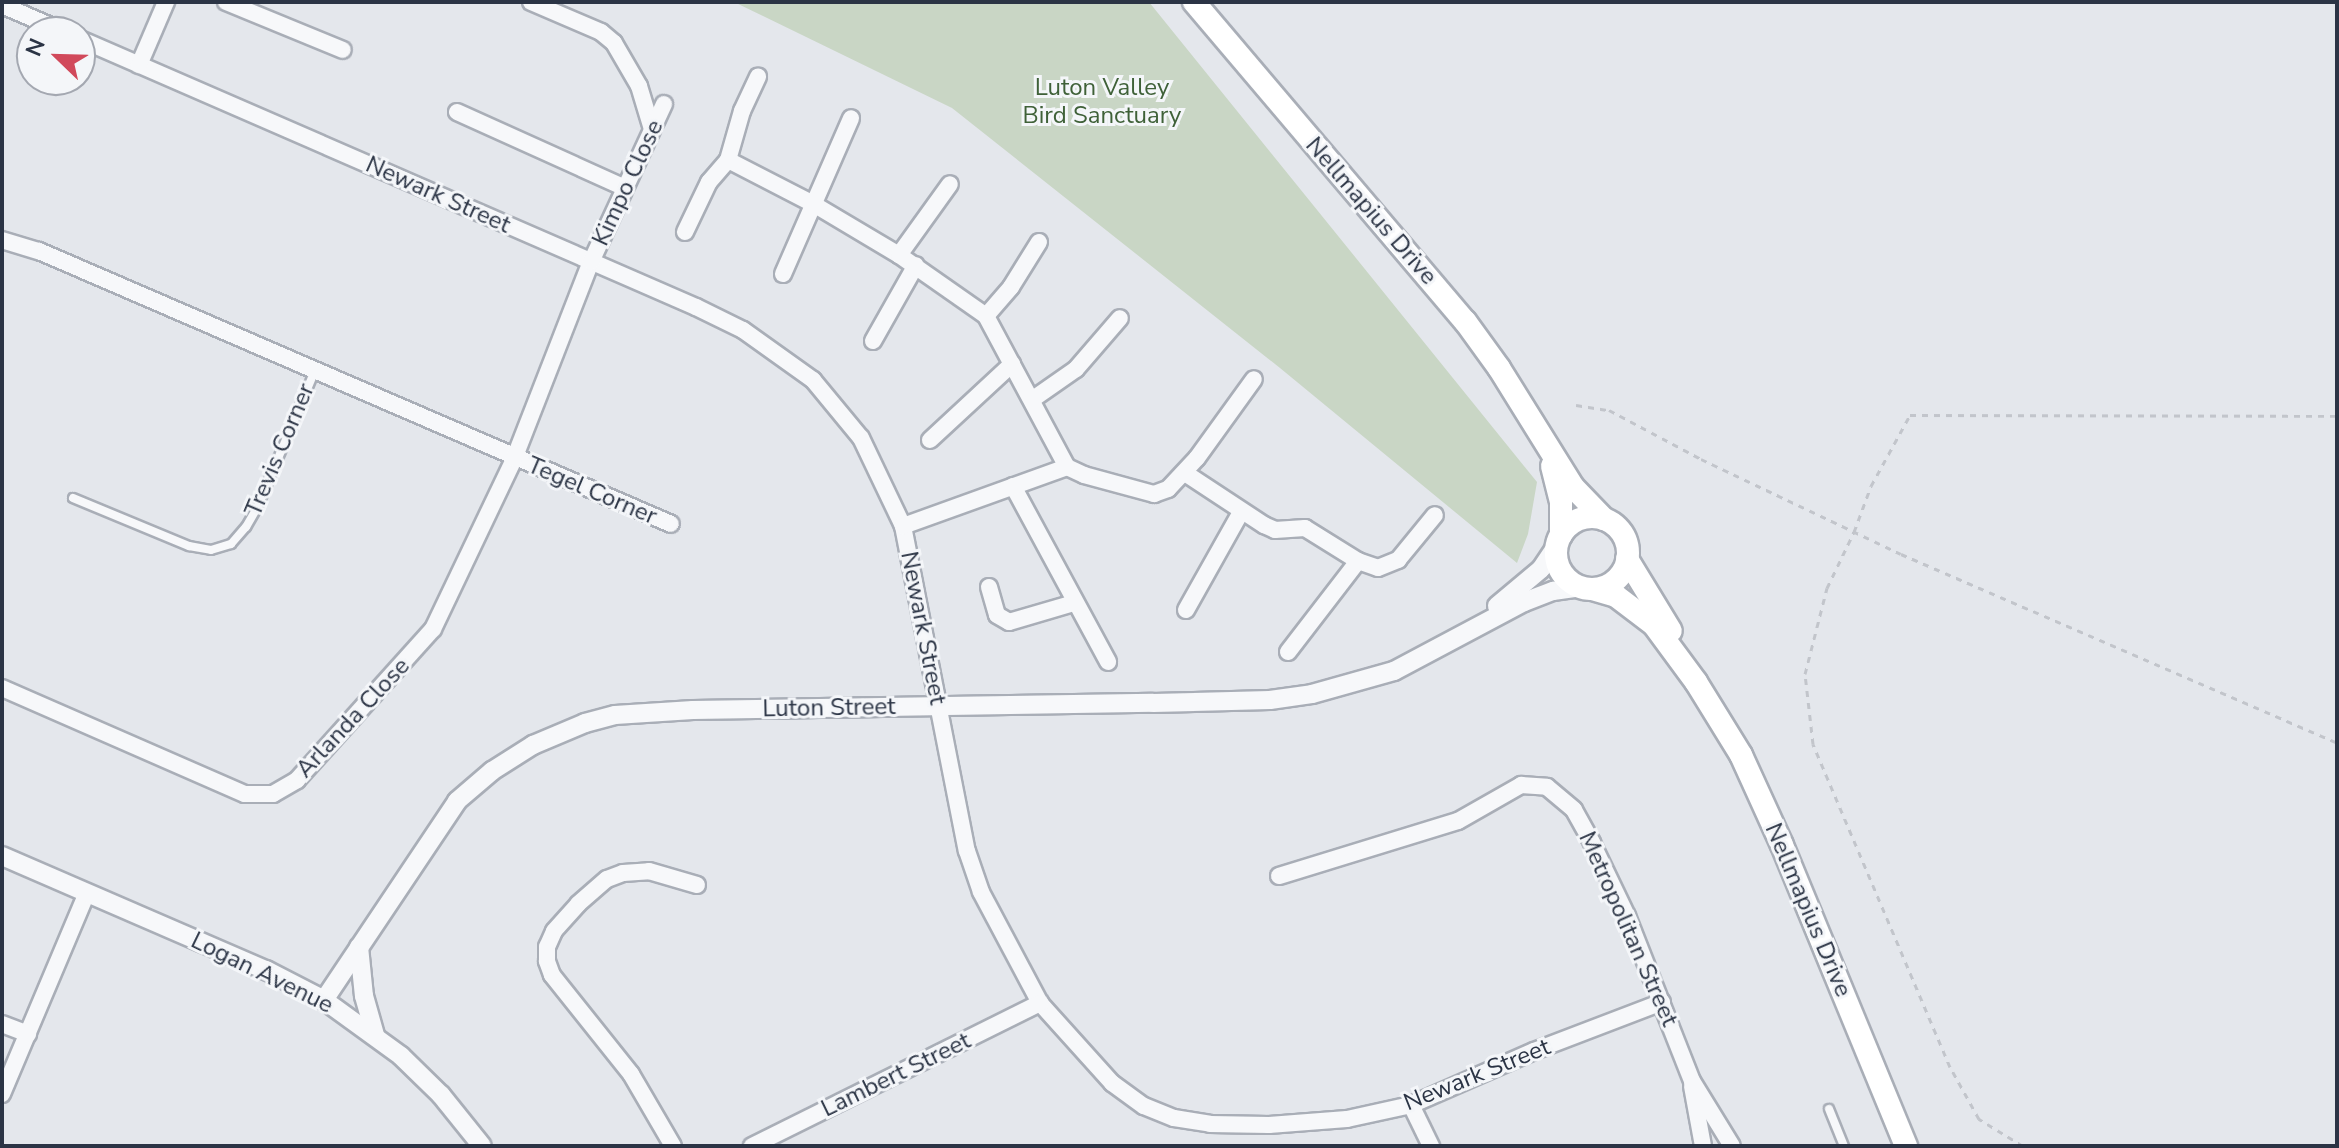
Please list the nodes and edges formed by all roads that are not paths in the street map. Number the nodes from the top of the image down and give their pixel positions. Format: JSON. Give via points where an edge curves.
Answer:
{"nodes":[{"id":1,"x":166,"y":2,"type":"edge"},
{"id":2,"x":226,"y":2,"type":"edge"},
{"id":3,"x":531,"y":2,"type":"edge"},
{"id":4,"x":1194,"y":2,"type":"edge"},
{"id":5,"x":2,"y":5,"type":"edge"},
{"id":6,"x":27,"y":16,"type":"edge"},
{"id":7,"x":96,"y":46,"type":"edge"},
{"id":8,"x":343,"y":50,"type":"dead end"},
{"id":9,"x":139,"y":65,"type":"junction"},
{"id":10,"x":758,"y":76,"type":"dead end"},
{"id":11,"x":664,"y":104,"type":"dead end"},
{"id":12,"x":457,"y":112,"type":"dead end"},
{"id":13,"x":851,"y":118,"type":"dead end"},
{"id":14,"x":652,"y":129,"type":"junction"},
{"id":15,"x":728,"y":160,"type":"junction"},
{"id":16,"x":950,"y":184,"type":"dead end"},
{"id":17,"x":625,"y":188,"type":"junction"},
{"id":18,"x":815,"y":205,"type":"junction"},
{"id":19,"x":685,"y":232,"type":"dead end"},
{"id":20,"x":2,"y":240,"type":"edge"},
{"id":21,"x":1039,"y":242,"type":"dead end"},
{"id":22,"x":899,"y":255,"type":"junction"},
{"id":23,"x":591,"y":262,"type":"junction"},
{"id":24,"x":916,"y":265,"type":"junction"},
{"id":25,"x":783,"y":274,"type":"dead end"},
{"id":26,"x":986,"y":316,"type":"junction"},
{"id":27,"x":1120,"y":318,"type":"dead end"},
{"id":28,"x":873,"y":341,"type":"dead end"},
{"id":29,"x":1012,"y":364,"type":"junction"},
{"id":30,"x":314,"y":373,"type":"junction"},
{"id":31,"x":1254,"y":379,"type":"dead end"},
{"id":32,"x":1033,"y":399,"type":"junction"},
{"id":33,"x":1538,"y":427,"type":"junction"},
{"id":34,"x":930,"y":440,"type":"dead end"},
{"id":35,"x":514,"y":459,"type":"junction"},
{"id":36,"x":1067,"y":467,"type":"junction"},
{"id":37,"x":1185,"y":473,"type":"junction"},
{"id":38,"x":1013,"y":486,"type":"junction"},
{"id":39,"x":73,"y":498,"type":"dead end"},
{"id":40,"x":1241,"y":512,"type":"junction"},
{"id":41,"x":1435,"y":515,"type":"dead end"},
{"id":42,"x":1604,"y":519,"type":"junction"},
{"id":43,"x":671,"y":524,"type":"dead end"},
{"id":44,"x":903,"y":526,"type":"junction"},
{"id":45,"x":1559,"y":541,"type":"junction"},
{"id":46,"x":1627,"y":559,"type":"junction"},
{"id":47,"x":1358,"y":561,"type":"junction"},
{"id":48,"x":989,"y":587,"type":"dead end"},
{"id":49,"x":1586,"y":588,"type":"junction"},
{"id":50,"x":1074,"y":603,"type":"junction"},
{"id":51,"x":1186,"y":610,"type":"dead end"},
{"id":52,"x":1453,"y":639,"type":"junction"},
{"id":53,"x":1288,"y":652,"type":"dead end"},
{"id":54,"x":1108,"y":662,"type":"dead end"},
{"id":55,"x":1696,"y":682,"type":"junction"},
{"id":56,"x":2,"y":688,"type":"edge"},
{"id":57,"x":938,"y":707,"type":"junction"},
{"id":58,"x":2,"y":856,"type":"edge"},
{"id":59,"x":1279,"y":876,"type":"dead end"},
{"id":60,"x":697,"y":885,"type":"dead end"},
{"id":61,"x":87,"y":893,"type":"junction"},
{"id":62,"x":359,"y":947,"type":"junction"},
{"id":63,"x":324,"y":1000,"type":"junction"},
{"id":64,"x":1662,"y":1002,"type":"junction"},
{"id":65,"x":1040,"y":1003,"type":"junction"},
{"id":66,"x":2,"y":1024,"type":"edge"},
{"id":67,"x":28,"y":1034,"type":"junction"},
{"id":68,"x":375,"y":1035,"type":"junction"},
{"id":69,"x":1692,"y":1081,"type":"junction"},
{"id":70,"x":2,"y":1094,"type":"edge"},
{"id":71,"x":1411,"y":1105,"type":"junction"},
{"id":72,"x":1829,"y":1109,"type":"dead end"},
{"id":73,"x":482,"y":1146,"type":"edge"},
{"id":74,"x":673,"y":1146,"type":"edge"},
{"id":75,"x":752,"y":1146,"type":"edge"},
{"id":76,"x":1431,"y":1146,"type":"edge"},
{"id":77,"x":1703,"y":1146,"type":"edge"},
{"id":78,"x":1732,"y":1146,"type":"edge"},
{"id":79,"x":1844,"y":1146,"type":"edge"},
{"id":80,"x":1906,"y":1146,"type":"edge"}],
"edges":[{"from":1,"to":9,"type":"street"},
{"from":2,"to":8,"type":"street"},
{"from":3,"to":14,"type":"street","via":[[601,32],[614,43],[639,86]]},
{"from":4,"to":33,"type":"main road","name":"Nellmapius Drive","via":[[1465,321]]},
{"from":5,"to":6,"type":"street"},
{"from":7,"to":9,"type":"street","name":"Newark Street"},
{"from":9,"to":23,"type":"street","name":"Newark Street"},
{"from":10,"to":15,"type":"street"},
{"from":11,"to":14,"type":"street","name":"Kimpo Close"},
{"from":12,"to":17,"type":"street"},
{"from":13,"to":18,"type":"street"},
{"from":14,"to":17,"type":"street","name":"Kimpo Close"},
{"from":15,"to":18,"type":"street"},
{"from":15,"to":19,"type":"street","via":[[709,182]]},
{"from":16,"to":22,"type":"street"},
{"from":17,"to":23,"type":"street","name":"Kimpo Close"},
{"from":18,"to":22,"type":"street"},
{"from":18,"to":25,"type":"street"},
{"from":20,"to":30,"type":"street","via":[[39,251]]},
{"from":21,"to":26,"type":"street"},
{"from":22,"to":24,"type":"street"},
{"from":23,"to":35,"type":"street","name":"Arlanda Close"},
{"from":23,"to":44,"type":"street","name":"Newark Street","via":[[743,330],[813,380],[861,438]]},
{"from":24,"to":26,"type":"street"},
{"from":24,"to":28,"type":"street"},
{"from":26,"to":29,"type":"street"},
{"from":27,"to":32,"type":"street","via":[[1076,369]]},
{"from":29,"to":32,"type":"street"},
{"from":29,"to":34,"type":"street"},
{"from":30,"to":35,"type":"street"},
{"from":30,"to":39,"type":"lane","name":"Trevis Corner","via":[[258,506],[231,544],[211,550],[189,546]]},
{"from":31,"to":37,"type":"street"},
{"from":32,"to":36,"type":"street"},
{"from":33,"to":42,"type":"main road","name":"Nellmapius Drive","via":[[1573,487]]},
{"from":33,"to":45,"type":"main road","name":"Nellmapius Drive","via":[[1558,489]]},
{"from":35,"to":43,"type":"street","name":"Tegel Corner"},
{"from":35,"to":56,"type":"street","name":"Arlanda Close","via":[[424,642],[283,790],[245,794]]},
{"from":36,"to":37,"type":"street","via":[[1105,483],[1154,494]]},
{"from":36,"to":38,"type":"street"},
{"from":37,"to":40,"type":"street"},
{"from":38,"to":44,"type":"street"},
{"from":38,"to":50,"type":"street"},
{"from":40,"to":47,"type":"street","via":[[1275,530],[1312,530]]},
{"from":40,"to":51,"type":"street"},
{"from":41,"to":47,"type":"street","via":[[1398,560],[1382,568]]},
{"from":42,"to":45,"type":"main road","via":[[1579,519]]},
{"from":42,"to":46,"type":"main road","via":[[1623,535]]},
{"from":44,"to":57,"type":"street","name":"Newark Street"},
{"from":45,"to":49,"type":"main road","via":[[1561,571]]},
{"from":45,"to":52,"type":"street","name":"Luton Street","via":[[1518,591]]},
{"from":46,"to":49,"type":"main road","via":[[1615,580]]},
{"from":46,"to":55,"type":"main road","name":"Nellmapius Drive"},
{"from":47,"to":53,"type":"street"},
{"from":48,"to":50,"type":"street","via":[[997,615],[1009,622]]},
{"from":49,"to":52,"type":"street","name":"Luton Street","via":[[1553,591],[1524,602]]},
{"from":49,"to":55,"type":"main road","name":"Nellmapius Drive","via":[[1616,596],[1637,609]]},
{"from":50,"to":54,"type":"street"},
{"from":52,"to":57,"type":"street","name":"Luton Street","via":[[1394,671],[1270,700]]},
{"from":55,"to":80,"type":"main road","name":"Nellmapius Drive","via":[[1741,755],[1776,832]]},
{"from":57,"to":62,"type":"street","name":"Luton Street","via":[[678,710],[585,723],[533,745],[457,801]]},
{"from":57,"to":65,"type":"street","name":"Newark Street","via":[[967,851],[1002,936]]},
{"from":58,"to":61,"type":"street","name":"Logan Avenue"},
{"from":59,"to":64,"type":"street","name":"Metropolitan Street","via":[[1458,821],[1521,785],[1547,787],[1574,810],[1592,843]]},
{"from":60,"to":74,"type":"street","via":[[649,871],[607,879],[554,931],[547,947],[552,975],[631,1074]]},
{"from":61,"to":63,"type":"street","name":"Logan Avenue"},
{"from":61,"to":67,"type":"street"},
{"from":62,"to":63,"type":"street","name":"Luton Street"},
{"from":62,"to":68,"type":"street"},
{"from":63,"to":68,"type":"street","name":"Logan Avenue"},
{"from":64,"to":69,"type":"street","name":"Metropolitan Street"},
{"from":64,"to":71,"type":"street","name":"Newark Street"},
{"from":65,"to":71,"type":"street","name":"Newark Street","via":[[1112,1083],[1144,1106],[1174,1118],[1269,1125],[1347,1119]]},
{"from":65,"to":75,"type":"street","name":"Lambert Street"},
{"from":66,"to":67,"type":"street"},
{"from":67,"to":70,"type":"street"},
{"from":68,"to":73,"type":"street","name":"Logan Avenue","via":[[441,1095]]},
{"from":69,"to":77,"type":"street","name":"Metropolitan Street"},
{"from":69,"to":78,"type":"street","name":"Metropolitan Street"},
{"from":71,"to":76,"type":"street"},
{"from":72,"to":79,"type":"lane"}]}
